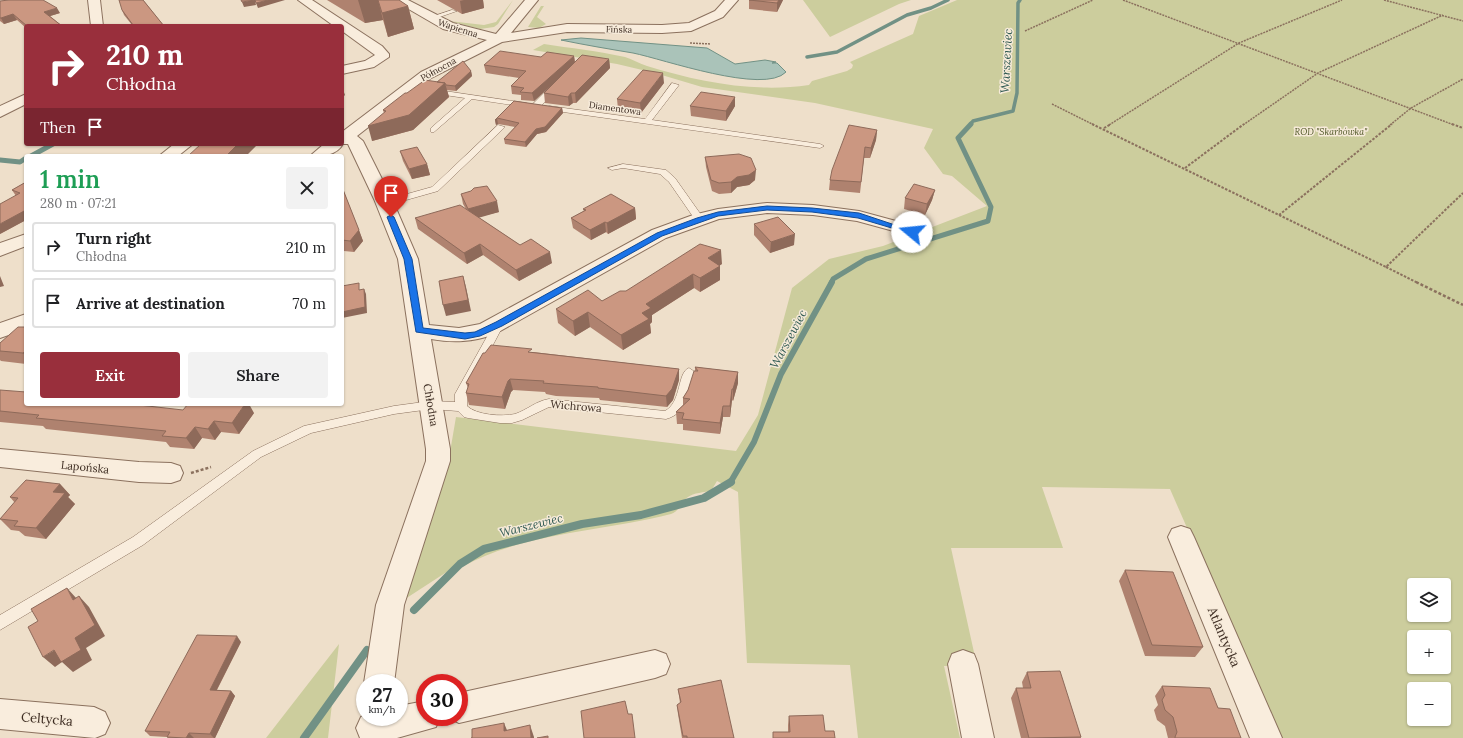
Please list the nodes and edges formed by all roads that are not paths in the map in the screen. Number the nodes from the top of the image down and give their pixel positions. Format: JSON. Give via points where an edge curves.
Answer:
{"nodes":[{"id":1,"x":94,"y":0,"type":"edge"},
{"id":2,"x":304,"y":0,"type":"edge"},
{"id":3,"x":399,"y":0,"type":"edge"},
{"id":4,"x":532,"y":0,"type":"edge"},
{"id":5,"x":732,"y":0,"type":"edge"},
{"id":6,"x":454,"y":11,"type":"dead end"},
{"id":7,"x":460,"y":15,"type":"dead end"},
{"id":8,"x":435,"y":20,"type":"junction"},
{"id":9,"x":97,"y":24,"type":"edge"},
{"id":10,"x":340,"y":24,"type":"edge"},
{"id":11,"x":344,"y":27,"type":"edge"},
{"id":12,"x":498,"y":39,"type":"junction"},
{"id":13,"x":344,"y":70,"type":"edge"},
{"id":14,"x":558,"y":85,"type":"edge"},
{"id":15,"x":675,"y":85,"type":"dead end"},
{"id":16,"x":419,"y":89,"type":"junction"},
{"id":17,"x":470,"y":97,"type":"junction"},
{"id":18,"x":24,"y":99,"type":"edge"},
{"id":19,"x":536,"y":106,"type":"junction"},
{"id":20,"x":0,"y":112,"type":"edge"},
{"id":21,"x":647,"y":122,"type":"junction"},
{"id":22,"x":501,"y":127,"type":"dead end"},
{"id":23,"x":434,"y":130,"type":"dead end"},
{"id":24,"x":344,"y":138,"type":"edge"},
{"id":25,"x":344,"y":140,"type":"edge"},
{"id":26,"x":182,"y":146,"type":"edge"},
{"id":27,"x":332,"y":146,"type":"edge"},
{"id":28,"x":820,"y":146,"type":"dead end"},
{"id":29,"x":170,"y":154,"type":"edge"},
{"id":30,"x":321,"y":154,"type":"edge"},
{"id":31,"x":612,"y":168,"type":"dead end"},
{"id":32,"x":385,"y":204,"type":"junction"},
{"id":33,"x":699,"y":219,"type":"junction"},
{"id":34,"x":912,"y":232,"type":"dead end"},
{"id":35,"x":24,"y":241,"type":"edge"},
{"id":36,"x":0,"y":250,"type":"edge"},
{"id":37,"x":24,"y":322,"type":"edge"},
{"id":38,"x":499,"y":324,"type":"junction"},
{"id":39,"x":419,"y":330,"type":"junction"},
{"id":40,"x":0,"y":331,"type":"edge"},
{"id":41,"x":689,"y":372,"type":"dead end"},
{"id":42,"x":431,"y":405,"type":"junction"},
{"id":43,"x":461,"y":407,"type":"junction"},
{"id":44,"x":0,"y":458,"type":"edge"},
{"id":45,"x":171,"y":473,"type":"dead end"},
{"id":46,"x":1181,"y":537,"type":"dead end"},
{"id":47,"x":0,"y":623,"type":"edge"},
{"id":48,"x":655,"y":664,"type":"dead end"},
{"id":49,"x":963,"y":664,"type":"dead end"},
{"id":50,"x":380,"y":674,"type":"edge"},
{"id":51,"x":468,"y":706,"type":"edge"},
{"id":52,"x":0,"y":714,"type":"edge"},
{"id":53,"x":416,"y":718,"type":"edge"},
{"id":54,"x":94,"y":723,"type":"dead end"},
{"id":55,"x":372,"y":728,"type":"edge"},
{"id":56,"x":978,"y":738,"type":"edge"},
{"id":57,"x":1266,"y":738,"type":"edge"}],
"edges":[{"from":1,"to":9,"type":"street"},
{"from":2,"to":10,"type":"street"},
{"from":3,"to":8,"type":"street","name":"Wapienna"},
{"from":4,"to":12,"type":"street","name":"Północna"},
{"from":5,"to":12,"type":"street","name":"Fińska","via":[[718,14],[691,26],[662,29],[567,28]]},
{"from":6,"to":8,"type":"lane"},
{"from":7,"to":8,"type":"lane"},
{"from":8,"to":12,"type":"street","name":"Wapienna","via":[[463,31]]},
{"from":11,"to":13,"type":"street","via":[[382,54],[376,62]]},
{"from":12,"to":16,"type":"street","name":"Północna","via":[[433,70]]},
{"from":14,"to":19,"type":"lane"},
{"from":15,"to":21,"type":"lane"},
{"from":16,"to":17,"type":"lane","name":"Diamentowa"},
{"from":16,"to":24,"type":"street","name":"Północna"},
{"from":17,"to":19,"type":"lane","name":"Diamentowa"},
{"from":17,"to":23,"type":"lane"},
{"from":18,"to":20,"type":"street"},
{"from":19,"to":21,"type":"lane","name":"Diamentowa"},
{"from":21,"to":28,"type":"lane","name":"Diamentowa"},
{"from":22,"to":32,"type":"lane","via":[[435,189]]},
{"from":25,"to":32,"type":"street","name":"Chłodna","via":[[355,141]]},
{"from":26,"to":29,"type":"street"},
{"from":27,"to":30,"type":"street","name":"Północna"},
{"from":31,"to":33,"type":"lane","via":[[623,166],[663,172],[672,180]]},
{"from":32,"to":39,"type":"street","name":"Chłodna","via":[[408,259]]},
{"from":33,"to":34,"type":"street","via":[[743,210],[781,208],[859,216]]},
{"from":33,"to":38,"type":"street","via":[[649,240]]},
{"from":35,"to":36,"type":"street"},
{"from":37,"to":40,"type":"street"},
{"from":38,"to":39,"type":"street","via":[[477,334],[465,336]]},
{"from":38,"to":43,"type":"lane","via":[[461,394]]},
{"from":39,"to":42,"type":"street","name":"Chłodna"},
{"from":41,"to":43,"type":"lane","name":"Wichrowa","via":[[678,407],[673,413],[666,415],[549,403],[512,419],[468,414]]},
{"from":42,"to":43,"type":"lane"},
{"from":42,"to":47,"type":"lane","via":[[394,410],[308,429],[257,454],[138,541]]},
{"from":42,"to":50,"type":"street","name":"Chłodna","via":[[438,460],[390,605]]},
{"from":44,"to":45,"type":"street","name":"Lapońska"},
{"from":46,"to":57,"type":"street","name":"Atlantycka"},
{"from":48,"to":51,"type":"street"},
{"from":49,"to":56,"type":"street"},
{"from":52,"to":54,"type":"street","name":"Celtycka"},
{"from":53,"to":55,"type":"street"}]}
